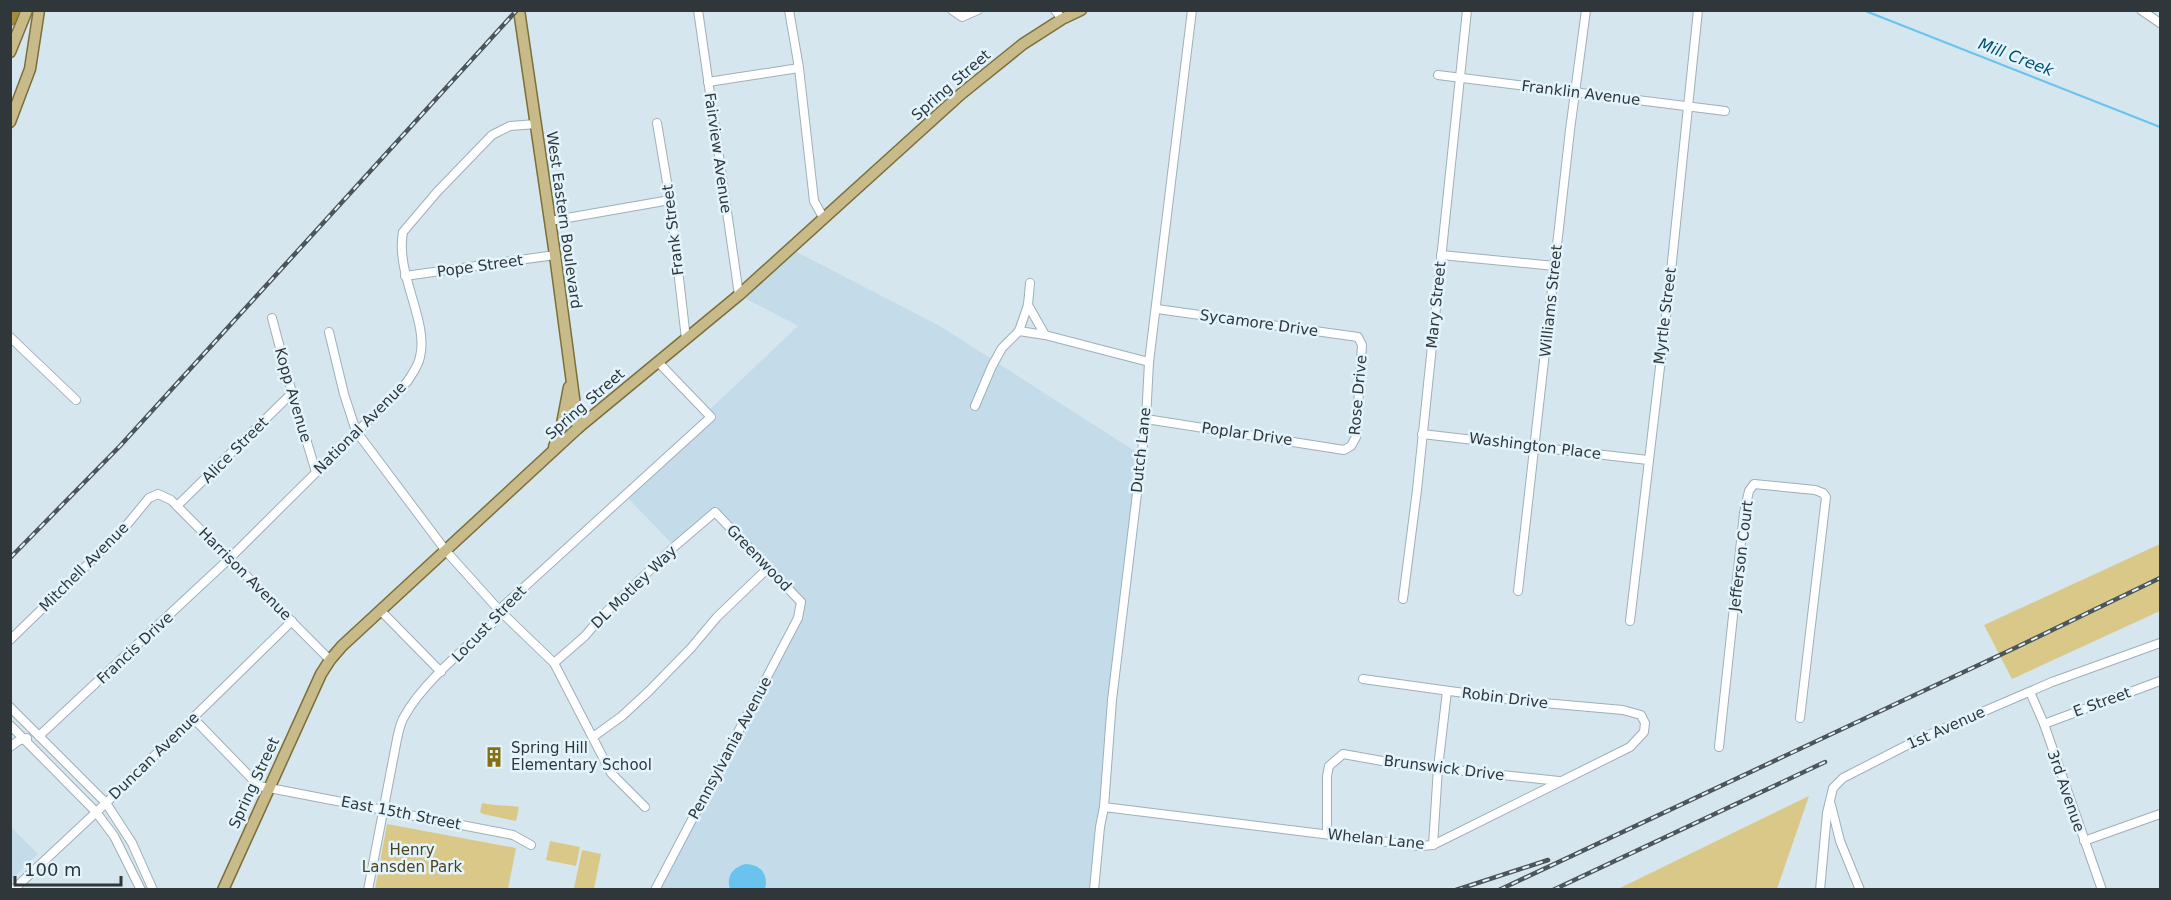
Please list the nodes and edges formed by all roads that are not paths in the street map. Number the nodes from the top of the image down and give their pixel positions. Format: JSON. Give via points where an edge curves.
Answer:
{"nodes":[{"id":1,"x":14,"y":10,"type":"edge"},
{"id":2,"x":27,"y":10,"type":"edge"},
{"id":3,"x":39,"y":10,"type":"edge"},
{"id":4,"x":698,"y":10,"type":"edge"},
{"id":5,"x":789,"y":10,"type":"edge"},
{"id":6,"x":952,"y":10,"type":"edge"},
{"id":7,"x":978,"y":10,"type":"edge"},
{"id":8,"x":1081,"y":10,"type":"edge"},
{"id":9,"x":1192,"y":10,"type":"edge"},
{"id":10,"x":1467,"y":10,"type":"edge"},
{"id":11,"x":1586,"y":10,"type":"edge"},
{"id":12,"x":1698,"y":10,"type":"edge"},
{"id":13,"x":2141,"y":10,"type":"edge"},
{"id":14,"x":519,"y":13,"type":"edge"},
{"id":15,"x":1059,"y":15,"type":"edge"},
{"id":16,"x":10,"y":19,"type":"edge"},
{"id":17,"x":2160,"y":23,"type":"edge"},
{"id":18,"x":10,"y":52,"type":"edge"},
{"id":19,"x":799,"y":68,"type":"junction"},
{"id":20,"x":1438,"y":75,"type":"dead end"},
{"id":21,"x":1460,"y":78,"type":"junction"},
{"id":22,"x":708,"y":82,"type":"junction"},
{"id":23,"x":1575,"y":93,"type":"junction"},
{"id":24,"x":1688,"y":107,"type":"junction"},
{"id":25,"x":1725,"y":111,"type":"dead end"},
{"id":26,"x":10,"y":122,"type":"edge"},
{"id":27,"x":657,"y":123,"type":"dead end"},
{"id":28,"x":536,"y":124,"type":"junction"},
{"id":29,"x":670,"y":200,"type":"junction"},
{"id":30,"x":824,"y":219,"type":"junction"},
{"id":31,"x":550,"y":221,"type":"junction"},
{"id":32,"x":555,"y":255,"type":"junction"},
{"id":33,"x":1441,"y":255,"type":"junction"},
{"id":34,"x":1555,"y":266,"type":"junction"},
{"id":35,"x":405,"y":276,"type":"junction"},
{"id":36,"x":1030,"y":283,"type":"dead end"},
{"id":37,"x":739,"y":295,"type":"junction"},
{"id":38,"x":1028,"y":305,"type":"junction"},
{"id":39,"x":1157,"y":309,"type":"junction"},
{"id":40,"x":272,"y":318,"type":"dead end"},
{"id":41,"x":1019,"y":331,"type":"junction"},
{"id":42,"x":329,"y":332,"type":"dead end"},
{"id":43,"x":1045,"y":335,"type":"junction"},
{"id":44,"x":10,"y":337,"type":"edge"},
{"id":45,"x":686,"y":339,"type":"junction"},
{"id":46,"x":1360,"y":339,"type":"joint"},
{"id":47,"x":658,"y":362,"type":"junction"},
{"id":48,"x":1149,"y":362,"type":"junction"},
{"id":49,"x":570,"y":378,"type":"junction"},
{"id":50,"x":291,"y":393,"type":"junction"},
{"id":51,"x":76,"y":400,"type":"dead end"},
{"id":52,"x":975,"y":406,"type":"dead end"},
{"id":53,"x":1146,"y":419,"type":"junction"},
{"id":54,"x":578,"y":428,"type":"junction"},
{"id":55,"x":356,"y":431,"type":"junction"},
{"id":56,"x":1422,"y":434,"type":"junction"},
{"id":57,"x":1535,"y":446,"type":"junction"},
{"id":58,"x":1347,"y":448,"type":"joint"},
{"id":59,"x":551,"y":453,"type":"junction"},
{"id":60,"x":1648,"y":460,"type":"junction"},
{"id":61,"x":316,"y":471,"type":"junction"},
{"id":62,"x":158,"y":494,"type":"joint"},
{"id":63,"x":177,"y":506,"type":"junction"},
{"id":64,"x":715,"y":512,"type":"joint"},
{"id":65,"x":446,"y":550,"type":"junction"},
{"id":66,"x":230,"y":558,"type":"junction"},
{"id":67,"x":768,"y":568,"type":"junction"},
{"id":68,"x":1518,"y":591,"type":"dead end"},
{"id":69,"x":1403,"y":599,"type":"dead end"},
{"id":70,"x":802,"y":605,"type":"joint"},
{"id":71,"x":499,"y":610,"type":"junction"},
{"id":72,"x":381,"y":611,"type":"junction"},
{"id":73,"x":292,"y":621,"type":"junction"},
{"id":74,"x":1630,"y":621,"type":"dead end"},
{"id":75,"x":10,"y":640,"type":"edge"},
{"id":76,"x":2160,"y":643,"type":"edge"},
{"id":77,"x":330,"y":660,"type":"junction"},
{"id":78,"x":554,"y":663,"type":"junction"},
{"id":79,"x":1116,"y":670,"type":"junction"},
{"id":80,"x":1128,"y":670,"type":"dead end"},
{"id":81,"x":441,"y":672,"type":"junction"},
{"id":82,"x":1363,"y":679,"type":"dead end"},
{"id":83,"x":2160,"y":681,"type":"edge"},
{"id":84,"x":1447,"y":691,"type":"junction"},
{"id":85,"x":2030,"y":692,"type":"junction"},
{"id":86,"x":10,"y":706,"type":"edge"},
{"id":87,"x":193,"y":718,"type":"junction"},
{"id":88,"x":1800,"y":718,"type":"dead end"},
{"id":89,"x":1644,"y":721,"type":"joint"},
{"id":90,"x":2044,"y":724,"type":"junction"},
{"id":91,"x":10,"y":725,"type":"edge"},
{"id":92,"x":39,"y":736,"type":"junction"},
{"id":93,"x":593,"y":737,"type":"junction"},
{"id":94,"x":25,"y":738,"type":"junction"},
{"id":95,"x":10,"y":747,"type":"edge"},
{"id":96,"x":1719,"y":747,"type":"dead end"},
{"id":97,"x":1438,"y":768,"type":"junction"},
{"id":98,"x":1560,"y":782,"type":"junction"},
{"id":99,"x":269,"y":787,"type":"junction"},
{"id":100,"x":1830,"y":802,"type":"junction"},
{"id":101,"x":106,"y":803,"type":"junction"},
{"id":102,"x":645,"y":807,"type":"dead end"},
{"id":103,"x":1104,"y":807,"type":"junction"},
{"id":104,"x":382,"y":809,"type":"junction"},
{"id":105,"x":96,"y":812,"type":"junction"},
{"id":106,"x":2160,"y":814,"type":"edge"},
{"id":107,"x":1327,"y":834,"type":"junction"},
{"id":108,"x":2084,"y":841,"type":"junction"},
{"id":109,"x":1433,"y":844,"type":"junction"},
{"id":110,"x":531,"y":845,"type":"dead end"},
{"id":111,"x":13,"y":890,"type":"edge"},
{"id":112,"x":141,"y":890,"type":"edge"},
{"id":113,"x":153,"y":890,"type":"edge"},
{"id":114,"x":223,"y":890,"type":"edge"},
{"id":115,"x":368,"y":890,"type":"edge"},
{"id":116,"x":655,"y":890,"type":"edge"},
{"id":117,"x":1094,"y":890,"type":"edge"},
{"id":118,"x":1820,"y":890,"type":"edge"},
{"id":119,"x":1860,"y":890,"type":"edge"},
{"id":120,"x":2102,"y":890,"type":"edge"}],
"edges":[{"from":1,"to":16,"type":"highway"},
{"from":2,"to":18,"type":"main road"},
{"from":3,"to":26,"type":"main road","via":[[27,80]]},
{"from":4,"to":22,"type":"street","name":"Fairview Avenue"},
{"from":5,"to":19,"type":"street"},
{"from":6,"to":7,"type":"street","via":[[962,17]]},
{"from":8,"to":15,"type":"main road","name":"Spring Street"},
{"from":9,"to":39,"type":"street","name":"Dutch Lane"},
{"from":10,"to":21,"type":"street","name":"Mary Street"},
{"from":11,"to":23,"type":"street","name":"Williams Street"},
{"from":12,"to":24,"type":"street","name":"Myrtle Street"},
{"from":13,"to":17,"type":"street"},
{"from":14,"to":28,"type":"main road","name":"West Eastern Boulevard"},
{"from":15,"to":30,"type":"main road","name":"Spring Street","via":[[961,94]]},
{"from":19,"to":22,"type":"street"},
{"from":19,"to":30,"type":"street","via":[[814,201]]},
{"from":20,"to":21,"type":"street","name":"Franklin Avenue"},
{"from":21,"to":23,"type":"street","name":"Franklin Avenue"},
{"from":21,"to":33,"type":"street","name":"Mary Street"},
{"from":22,"to":37,"type":"street","name":"Fairview Avenue"},
{"from":23,"to":24,"type":"street","name":"Franklin Avenue"},
{"from":23,"to":34,"type":"street","name":"Williams Street"},
{"from":24,"to":25,"type":"street","name":"Franklin Avenue"},
{"from":24,"to":60,"type":"street","name":"Myrtle Street"},
{"from":27,"to":29,"type":"street","name":"Frank Street"},
{"from":28,"to":31,"type":"main road","name":"West Eastern Boulevard"},
{"from":28,"to":35,"type":"street","name":"National Avenue","via":[[510,126],[492,135],[408,224],[402,239]]},
{"from":29,"to":31,"type":"street"},
{"from":29,"to":45,"type":"street","name":"Frank Street"},
{"from":30,"to":37,"type":"main road","name":"Spring Street"},
{"from":31,"to":32,"type":"main road","name":"West Eastern Boulevard"},
{"from":32,"to":35,"type":"street","name":"Pope Street"},
{"from":32,"to":49,"type":"main road","name":"West Eastern Boulevard"},
{"from":33,"to":34,"type":"street"},
{"from":33,"to":56,"type":"street","name":"Mary Street"},
{"from":34,"to":57,"type":"street","name":"Williams Street"},
{"from":35,"to":55,"type":"street","name":"National Avenue","via":[[422,338],[418,365],[407,382]]},
{"from":36,"to":38,"type":"street"},
{"from":37,"to":45,"type":"main road","name":"Spring Street"},
{"from":38,"to":41,"type":"street"},
{"from":38,"to":43,"type":"street"},
{"from":39,"to":46,"type":"street","name":"Sycamore Drive"},
{"from":39,"to":48,"type":"street","name":"Dutch Lane"},
{"from":40,"to":50,"type":"street","name":"Kopp Avenue"},
{"from":41,"to":43,"type":"street"},
{"from":41,"to":52,"type":"street","via":[[1002,348]]},
{"from":42,"to":55,"type":"street"},
{"from":43,"to":48,"type":"street"},
{"from":44,"to":51,"type":"street"},
{"from":45,"to":47,"type":"main road","name":"Spring Street"},
{"from":46,"to":58,"type":"street","name":"Rose Drive","via":[[1356,437]]},
{"from":47,"to":54,"type":"main road","name":"Spring Street"},
{"from":47,"to":71,"type":"street","name":"Locust Street","via":[[711,417]]},
{"from":48,"to":53,"type":"street","name":"Dutch Lane"},
{"from":49,"to":54,"type":"main road","name":"West Eastern Boulevard"},
{"from":49,"to":59,"type":"main road","via":[[562,424]]},
{"from":50,"to":61,"type":"street","name":"Kopp Avenue"},
{"from":50,"to":63,"type":"street","name":"Alice Street"},
{"from":53,"to":58,"type":"street","name":"Poplar Drive"},
{"from":53,"to":79,"type":"street","name":"Dutch Lane"},
{"from":54,"to":59,"type":"main road","name":"Spring Street"},
{"from":55,"to":61,"type":"street","name":"National Avenue"},
{"from":55,"to":65,"type":"street"},
{"from":56,"to":57,"type":"street","name":"Washington Place"},
{"from":56,"to":69,"type":"street","name":"Mary Street"},
{"from":57,"to":60,"type":"street","name":"Washington Place"},
{"from":57,"to":68,"type":"street","name":"Williams Street"},
{"from":59,"to":65,"type":"main road","name":"Spring Street"},
{"from":60,"to":74,"type":"street","name":"Myrtle Street"},
{"from":61,"to":66,"type":"street","name":"National Avenue"},
{"from":62,"to":63,"type":"street","name":"Harrison Avenue"},
{"from":62,"to":75,"type":"street","name":"Mitchell Avenue","via":[[149,498],[120,533]]},
{"from":63,"to":66,"type":"street","name":"Harrison Avenue"},
{"from":64,"to":67,"type":"street","name":"Greenwood"},
{"from":64,"to":78,"type":"street","name":"DL Motley Way"},
{"from":65,"to":71,"type":"street"},
{"from":65,"to":72,"type":"main road","name":"Spring Street"},
{"from":66,"to":73,"type":"street","name":"Harrison Avenue"},
{"from":66,"to":92,"type":"street","name":"Francis Drive"},
{"from":67,"to":70,"type":"street","name":"Greenwood"},
{"from":67,"to":93,"type":"street","via":[[649,690]]},
{"from":70,"to":116,"type":"street","name":"Pennsylvania Avenue"},
{"from":71,"to":78,"type":"street"},
{"from":71,"to":81,"type":"street","name":"Locust Street","via":[[497,619]]},
{"from":72,"to":77,"type":"main road","name":"Spring Street"},
{"from":72,"to":81,"type":"street"},
{"from":73,"to":77,"type":"street","name":"Harrison Avenue"},
{"from":73,"to":87,"type":"street","name":"Duncan Avenue"},
{"from":76,"to":85,"type":"street","name":"1st Avenue"},
{"from":77,"to":99,"type":"main road","name":"Spring Street"},
{"from":78,"to":93,"type":"street"},
{"from":79,"to":80,"type":"street"},
{"from":79,"to":103,"type":"street","name":"Dutch Lane"},
{"from":81,"to":104,"type":"street","name":"Locust Street","via":[[412,703],[403,719]]},
{"from":82,"to":84,"type":"street","name":"Robin Drive"},
{"from":83,"to":90,"type":"street","name":"E Street"},
{"from":84,"to":89,"type":"street","name":"Robin Drive","via":[[1623,710],[1638,714]]},
{"from":84,"to":97,"type":"street"},
{"from":85,"to":90,"type":"street","name":"3rd Avenue"},
{"from":85,"to":100,"type":"street","name":"1st Avenue","via":[[1917,740],[1843,778],[1833,788]]},
{"from":86,"to":92,"type":"street"},
{"from":87,"to":99,"type":"street","name":"East 15th Street","via":[[253,782]]},
{"from":87,"to":101,"type":"street","name":"Duncan Avenue"},
{"from":88,"to":96,"type":"street","name":"Jefferson Court","via":[[1826,497],[1815,490],[1754,484],[1744,513]]},
{"from":89,"to":98,"type":"street","name":"Whelan Lane","via":[[1644,732],[1630,747]]},
{"from":90,"to":108,"type":"street","name":"3rd Avenue"},
{"from":91,"to":94,"type":"street"},
{"from":92,"to":94,"type":"street"},
{"from":92,"to":101,"type":"street"},
{"from":93,"to":102,"type":"street","via":[[611,773]]},
{"from":94,"to":95,"type":"street"},
{"from":94,"to":105,"type":"street"},
{"from":97,"to":98,"type":"street","name":"Brunswick Drive"},
{"from":97,"to":107,"type":"street","name":"Brunswick Drive","via":[[1346,753],[1339,756],[1327,776]]},
{"from":97,"to":109,"type":"street"},
{"from":98,"to":109,"type":"street","name":"Whelan Lane"},
{"from":99,"to":104,"type":"street","name":"East 15th Street"},
{"from":99,"to":114,"type":"main road","name":"Spring Street"},
{"from":100,"to":118,"type":"street","name":"1st Avenue"},
{"from":100,"to":119,"type":"street","via":[[1840,841]]},
{"from":101,"to":105,"type":"street","name":"Duncan Avenue"},
{"from":101,"to":113,"type":"street","via":[[132,843]]},
{"from":103,"to":107,"type":"street","name":"Whelan Lane"},
{"from":103,"to":117,"type":"street","name":"Dutch Lane"},
{"from":104,"to":110,"type":"street","name":"East 15th Street","via":[[513,835]]},
{"from":104,"to":115,"type":"street","name":"Locust Street"},
{"from":105,"to":111,"type":"street","name":"Duncan Avenue"},
{"from":105,"to":112,"type":"street","via":[[114,836]]},
{"from":106,"to":108,"type":"street"},
{"from":107,"to":109,"type":"street","name":"Whelan Lane","via":[[1420,846]]},
{"from":108,"to":120,"type":"street","name":"3rd Avenue"}]}
